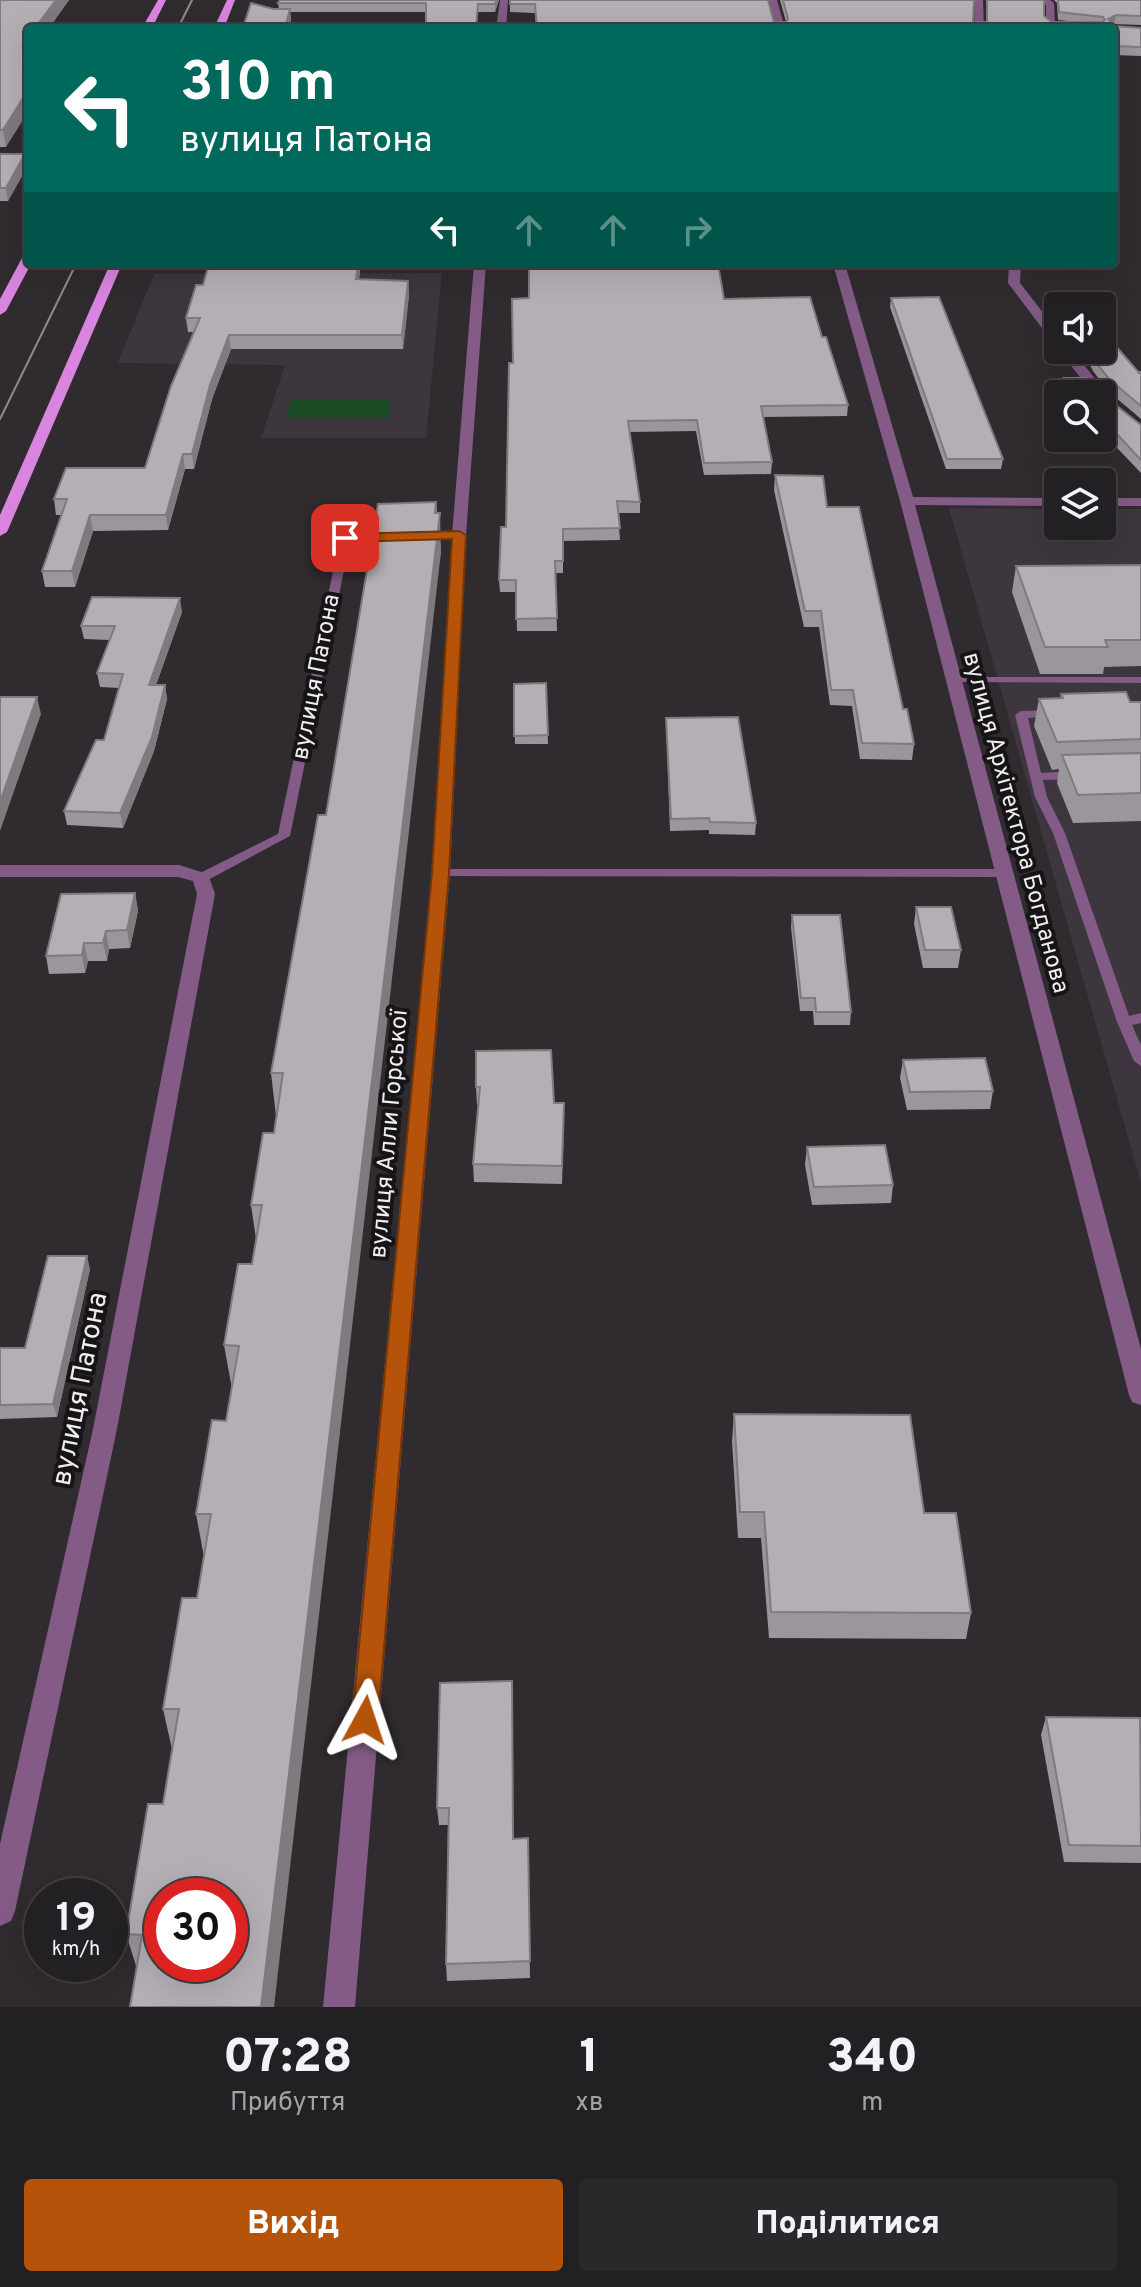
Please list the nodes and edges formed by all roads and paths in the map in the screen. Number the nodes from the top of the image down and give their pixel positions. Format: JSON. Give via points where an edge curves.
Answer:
{"nodes":[{"id":1,"x":162,"y":0,"type":"edge"},
{"id":2,"x":231,"y":0,"type":"edge"},
{"id":3,"x":504,"y":0,"type":"edge"},
{"id":4,"x":773,"y":0,"type":"edge"},
{"id":5,"x":979,"y":0,"type":"edge"},
{"id":6,"x":992,"y":0,"type":"edge"},
{"id":7,"x":149,"y":24,"type":"edge"},
{"id":8,"x":221,"y":24,"type":"edge"},
{"id":9,"x":501,"y":24,"type":"edge"},
{"id":10,"x":779,"y":24,"type":"edge"},
{"id":11,"x":979,"y":24,"type":"edge"},
{"id":12,"x":1051,"y":24,"type":"edge"},
{"id":13,"x":24,"y":266,"type":"edge"},
{"id":14,"x":114,"y":268,"type":"edge"},
{"id":15,"x":480,"y":268,"type":"edge"},
{"id":16,"x":840,"y":268,"type":"edge"},
{"id":17,"x":1015,"y":268,"type":"edge"},
{"id":18,"x":0,"y":311,"type":"edge"},
{"id":19,"x":1044,"y":323,"type":"edge"},
{"id":20,"x":1076,"y":364,"type":"edge"},
{"id":21,"x":1089,"y":380,"type":"edge"},
{"id":22,"x":907,"y":501,"type":"junction"},
{"id":23,"x":1044,"y":502,"type":"edge"},
{"id":24,"x":1116,"y":502,"type":"edge"},
{"id":25,"x":1141,"y":502,"type":"edge"},
{"id":26,"x":0,"y":532,"type":"edge"},
{"id":27,"x":459,"y":535,"type":"junction"},
{"id":28,"x":402,"y":536,"type":"edge"},
{"id":29,"x":417,"y":536,"type":"edge"},
{"id":30,"x":953,"y":680,"type":"junction"},
{"id":31,"x":1141,"y":680,"type":"edge"},
{"id":32,"x":1066,"y":714,"type":"edge"},
{"id":33,"x":1096,"y":774,"type":"edge"},
{"id":34,"x":1036,"y":777,"type":"junction"},
{"id":35,"x":0,"y":871,"type":"edge"},
{"id":36,"x":441,"y":873,"type":"junction"},
{"id":37,"x":1003,"y":873,"type":"junction"},
{"id":38,"x":201,"y":878,"type":"junction"},
{"id":39,"x":1141,"y":1018,"type":"edge"},
{"id":40,"x":1124,"y":1022,"type":"junction"},
{"id":41,"x":1141,"y":1061,"type":"edge"},
{"id":42,"x":1141,"y":1395,"type":"edge"},
{"id":43,"x":0,"y":1911,"type":"edge"},
{"id":44,"x":339,"y":2007,"type":"edge"}],
"edges":[{"from":1,"to":7,"type":"main road"},
{"from":2,"to":8,"type":"main road"},
{"from":3,"to":9,"type":"street"},
{"from":4,"to":10,"type":"street"},
{"from":5,"to":11,"type":"street"},
{"from":6,"to":12,"type":"street","via":[[1050,3]]},
{"from":13,"to":18,"type":"main road"},
{"from":14,"to":26,"type":"main road"},
{"from":15,"to":27,"type":"street","name":"вулиця Алли Горської"},
{"from":16,"to":22,"type":"street","name":"вулиця Архітектора Богданова"},
{"from":17,"to":19,"type":"street","via":[[1014,283]]},
{"from":20,"to":21,"type":"street"},
{"from":22,"to":23,"type":"street"},
{"from":22,"to":30,"type":"street","name":"вулиця Архітектора Богданова"},
{"from":24,"to":25,"type":"street"},
{"from":27,"to":29,"type":"lane"},
{"from":27,"to":36,"type":"street","name":"вулиця Алли Горської"},
{"from":28,"to":38,"type":"lane","name":"вулиця Патона","via":[[345,538],[284,836]]},
{"from":30,"to":31,"type":"lane"},
{"from":30,"to":37,"type":"street","name":"вулиця Архітектора Богданова"},
{"from":32,"to":34,"type":"lane","via":[[1021,715]]},
{"from":33,"to":34,"type":"lane"},
{"from":34,"to":40,"type":"lane"},
{"from":35,"to":38,"type":"street","via":[[179,871]]},
{"from":36,"to":37,"type":"lane"},
{"from":36,"to":44,"type":"street","name":"вулиця Алли Горської"},
{"from":37,"to":42,"type":"street","name":"вулиця Архітектора Богданова"},
{"from":38,"to":43,"type":"street","name":"вулиця Патона","via":[[206,894],[108,1414]]},
{"from":39,"to":40,"type":"lane"},
{"from":40,"to":41,"type":"lane"}]}
